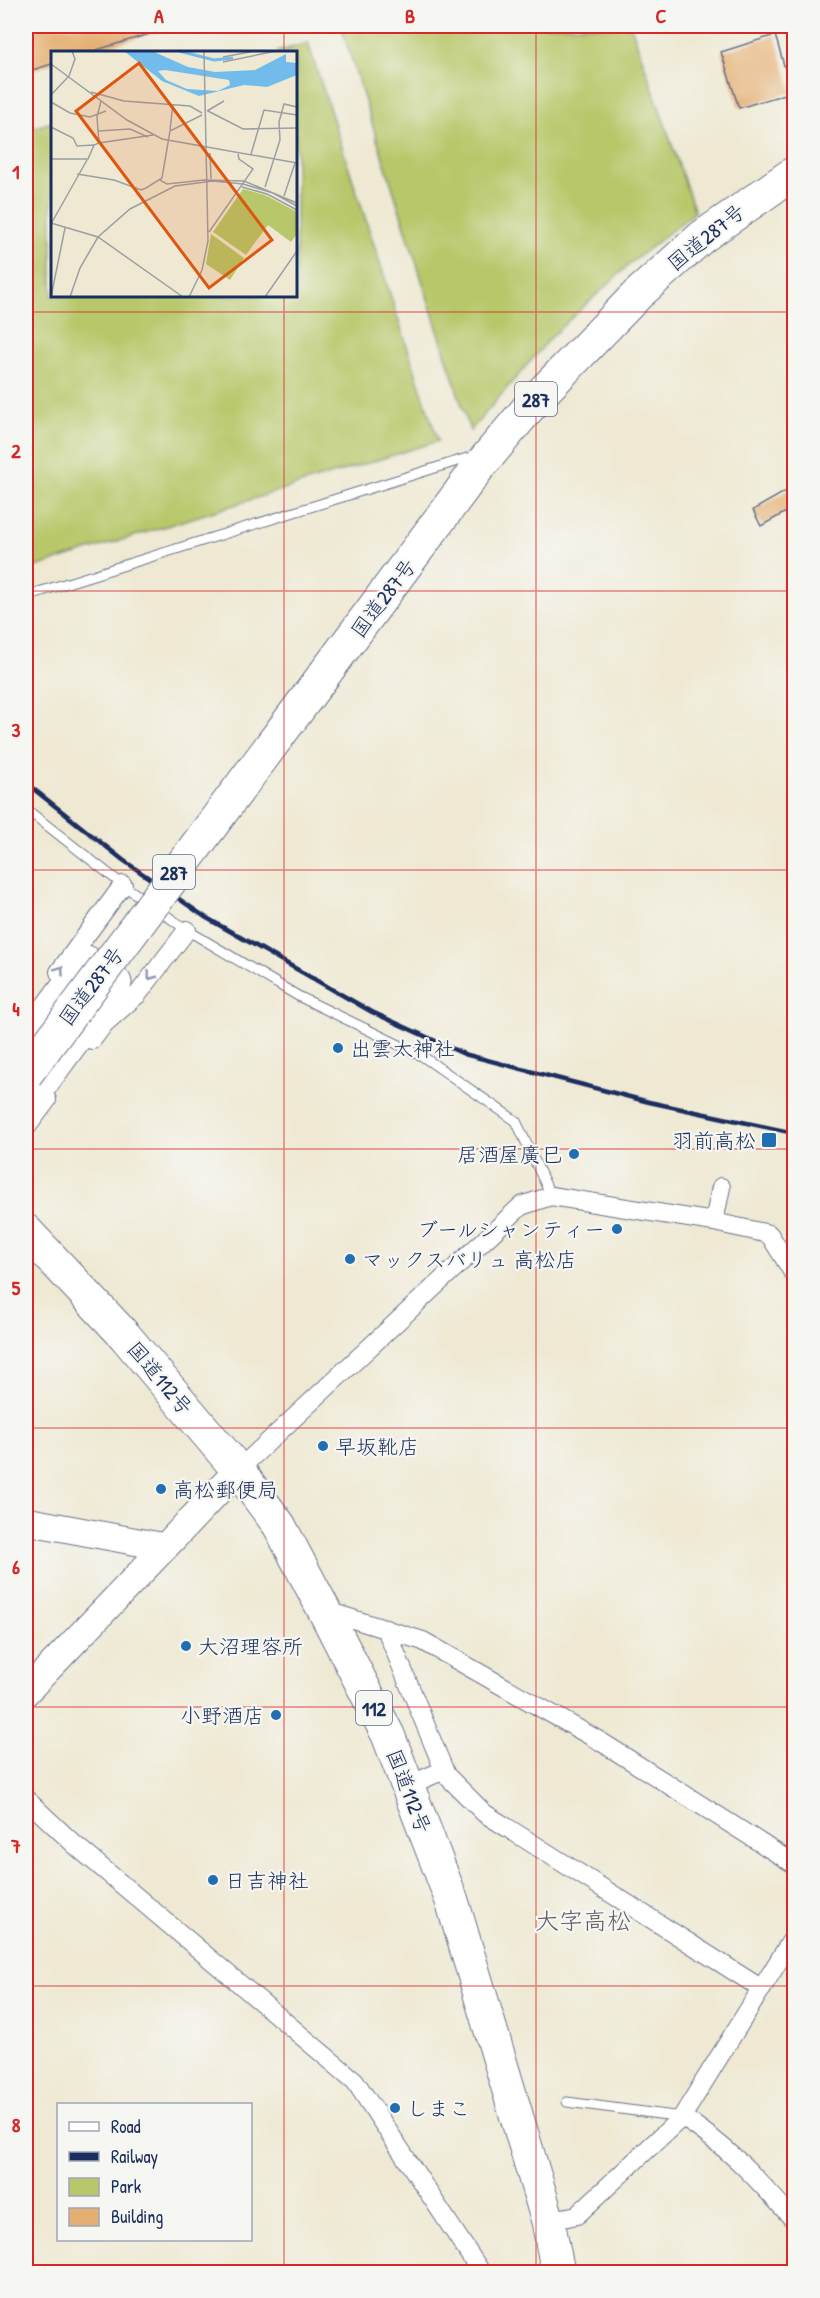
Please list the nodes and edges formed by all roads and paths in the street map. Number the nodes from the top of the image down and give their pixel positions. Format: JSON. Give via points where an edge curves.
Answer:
{"nodes":[{"id":1,"x":795,"y":173,"type":"edge"},
{"id":2,"x":478,"y":468,"type":"junction"},
{"id":3,"x":26,"y":596,"type":"edge"},
{"id":4,"x":327,"y":673,"type":"junction"},
{"id":5,"x":26,"y":809,"type":"edge"},
{"id":6,"x":123,"y":885,"type":"junction"},
{"id":7,"x":187,"y":930,"type":"junction"},
{"id":8,"x":26,"y":1017,"type":"edge"},
{"id":9,"x":26,"y":1043,"type":"edge"},
{"id":10,"x":26,"y":1074,"type":"edge"},
{"id":11,"x":26,"y":1104,"type":"edge"},
{"id":12,"x":26,"y":1128,"type":"edge"},
{"id":13,"x":721,"y":1187,"type":"dead end"},
{"id":14,"x":551,"y":1196,"type":"junction"},
{"id":15,"x":714,"y":1222,"type":"junction"},
{"id":16,"x":26,"y":1231,"type":"edge"},
{"id":17,"x":795,"y":1274,"type":"edge"},
{"id":18,"x":238,"y":1470,"type":"junction"},
{"id":19,"x":26,"y":1521,"type":"edge"},
{"id":20,"x":165,"y":1547,"type":"junction"},
{"id":21,"x":324,"y":1610,"type":"junction"},
{"id":22,"x":386,"y":1629,"type":"junction"},
{"id":23,"x":26,"y":1692,"type":"edge"},
{"id":24,"x":444,"y":1770,"type":"junction"},
{"id":25,"x":407,"y":1786,"type":"junction"},
{"id":26,"x":26,"y":1799,"type":"edge"},
{"id":27,"x":795,"y":1864,"type":"edge"},
{"id":28,"x":795,"y":1936,"type":"edge"},
{"id":29,"x":762,"y":1989,"type":"junction"},
{"id":30,"x":567,"y":2102,"type":"dead end"},
{"id":31,"x":685,"y":2112,"type":"junction"},
{"id":32,"x":795,"y":2220,"type":"edge"},
{"id":33,"x":548,"y":2222,"type":"junction"},
{"id":34,"x":481,"y":2272,"type":"edge"},
{"id":35,"x":558,"y":2272,"type":"edge"}],
"edges":[{"from":1,"to":2,"type":"highway","name":"国道287号","number":"287","via":[[702,237],[637,295],[536,399]]},
{"from":2,"to":3,"type":"lane","via":[[467,458]]},
{"from":2,"to":4,"type":"highway","name":"国道287号","number":"287"},
{"from":4,"to":9,"type":"highway","number":"287","via":[[263,730]]},
{"from":4,"to":10,"type":"highway","name":"国道287号","number":"287","bridge":true},
{"from":4,"to":11,"type":"highway","number":"287","via":[[115,983]]},
{"from":5,"to":6,"type":"lane"},
{"from":6,"to":7,"type":"lane"},
{"from":8,"to":6,"type":"street","one_way":true},
{"from":7,"to":12,"type":"street","one_way":true,"via":[[138,994],[104,1024]]},
{"from":7,"to":14,"type":"lane","via":[[298,996],[422,1056],[516,1121]]},
{"from":13,"to":15,"type":"street"},
{"from":14,"to":15,"type":"street"},
{"from":14,"to":18,"type":"street","via":[[521,1206]]},
{"from":15,"to":17,"type":"street","via":[[769,1234]]},
{"from":16,"to":18,"type":"highway","name":"国道112号","number":"112","via":[[124,1336]]},
{"from":18,"to":20,"type":"street"},
{"from":18,"to":21,"type":"highway","name":"国道112号","number":"112","via":[[279,1525]]},
{"from":19,"to":20,"type":"street"},
{"from":20,"to":23,"type":"street"},
{"from":21,"to":22,"type":"street"},
{"from":21,"to":25,"type":"highway","name":"国道112号","number":"112","via":[[388,1735]]},
{"from":22,"to":24,"type":"street"},
{"from":22,"to":27,"type":"street","via":[[423,1641],[496,1680]]},
{"from":24,"to":25,"type":"street"},
{"from":24,"to":29,"type":"street","via":[[484,1813]]},
{"from":25,"to":33,"type":"highway","name":"国道112号","number":"112","via":[[452,1901]]},
{"from":26,"to":34,"type":"street","via":[[75,1845],[355,2081]]},
{"from":28,"to":29,"type":"street"},
{"from":29,"to":31,"type":"street"},
{"from":30,"to":31,"type":"lane"},
{"from":31,"to":32,"type":"street","via":[[736,2156]]},
{"from":31,"to":33,"type":"street","via":[[577,2215]]},
{"from":33,"to":35,"type":"highway","name":"国道112号","number":"112"}]}
